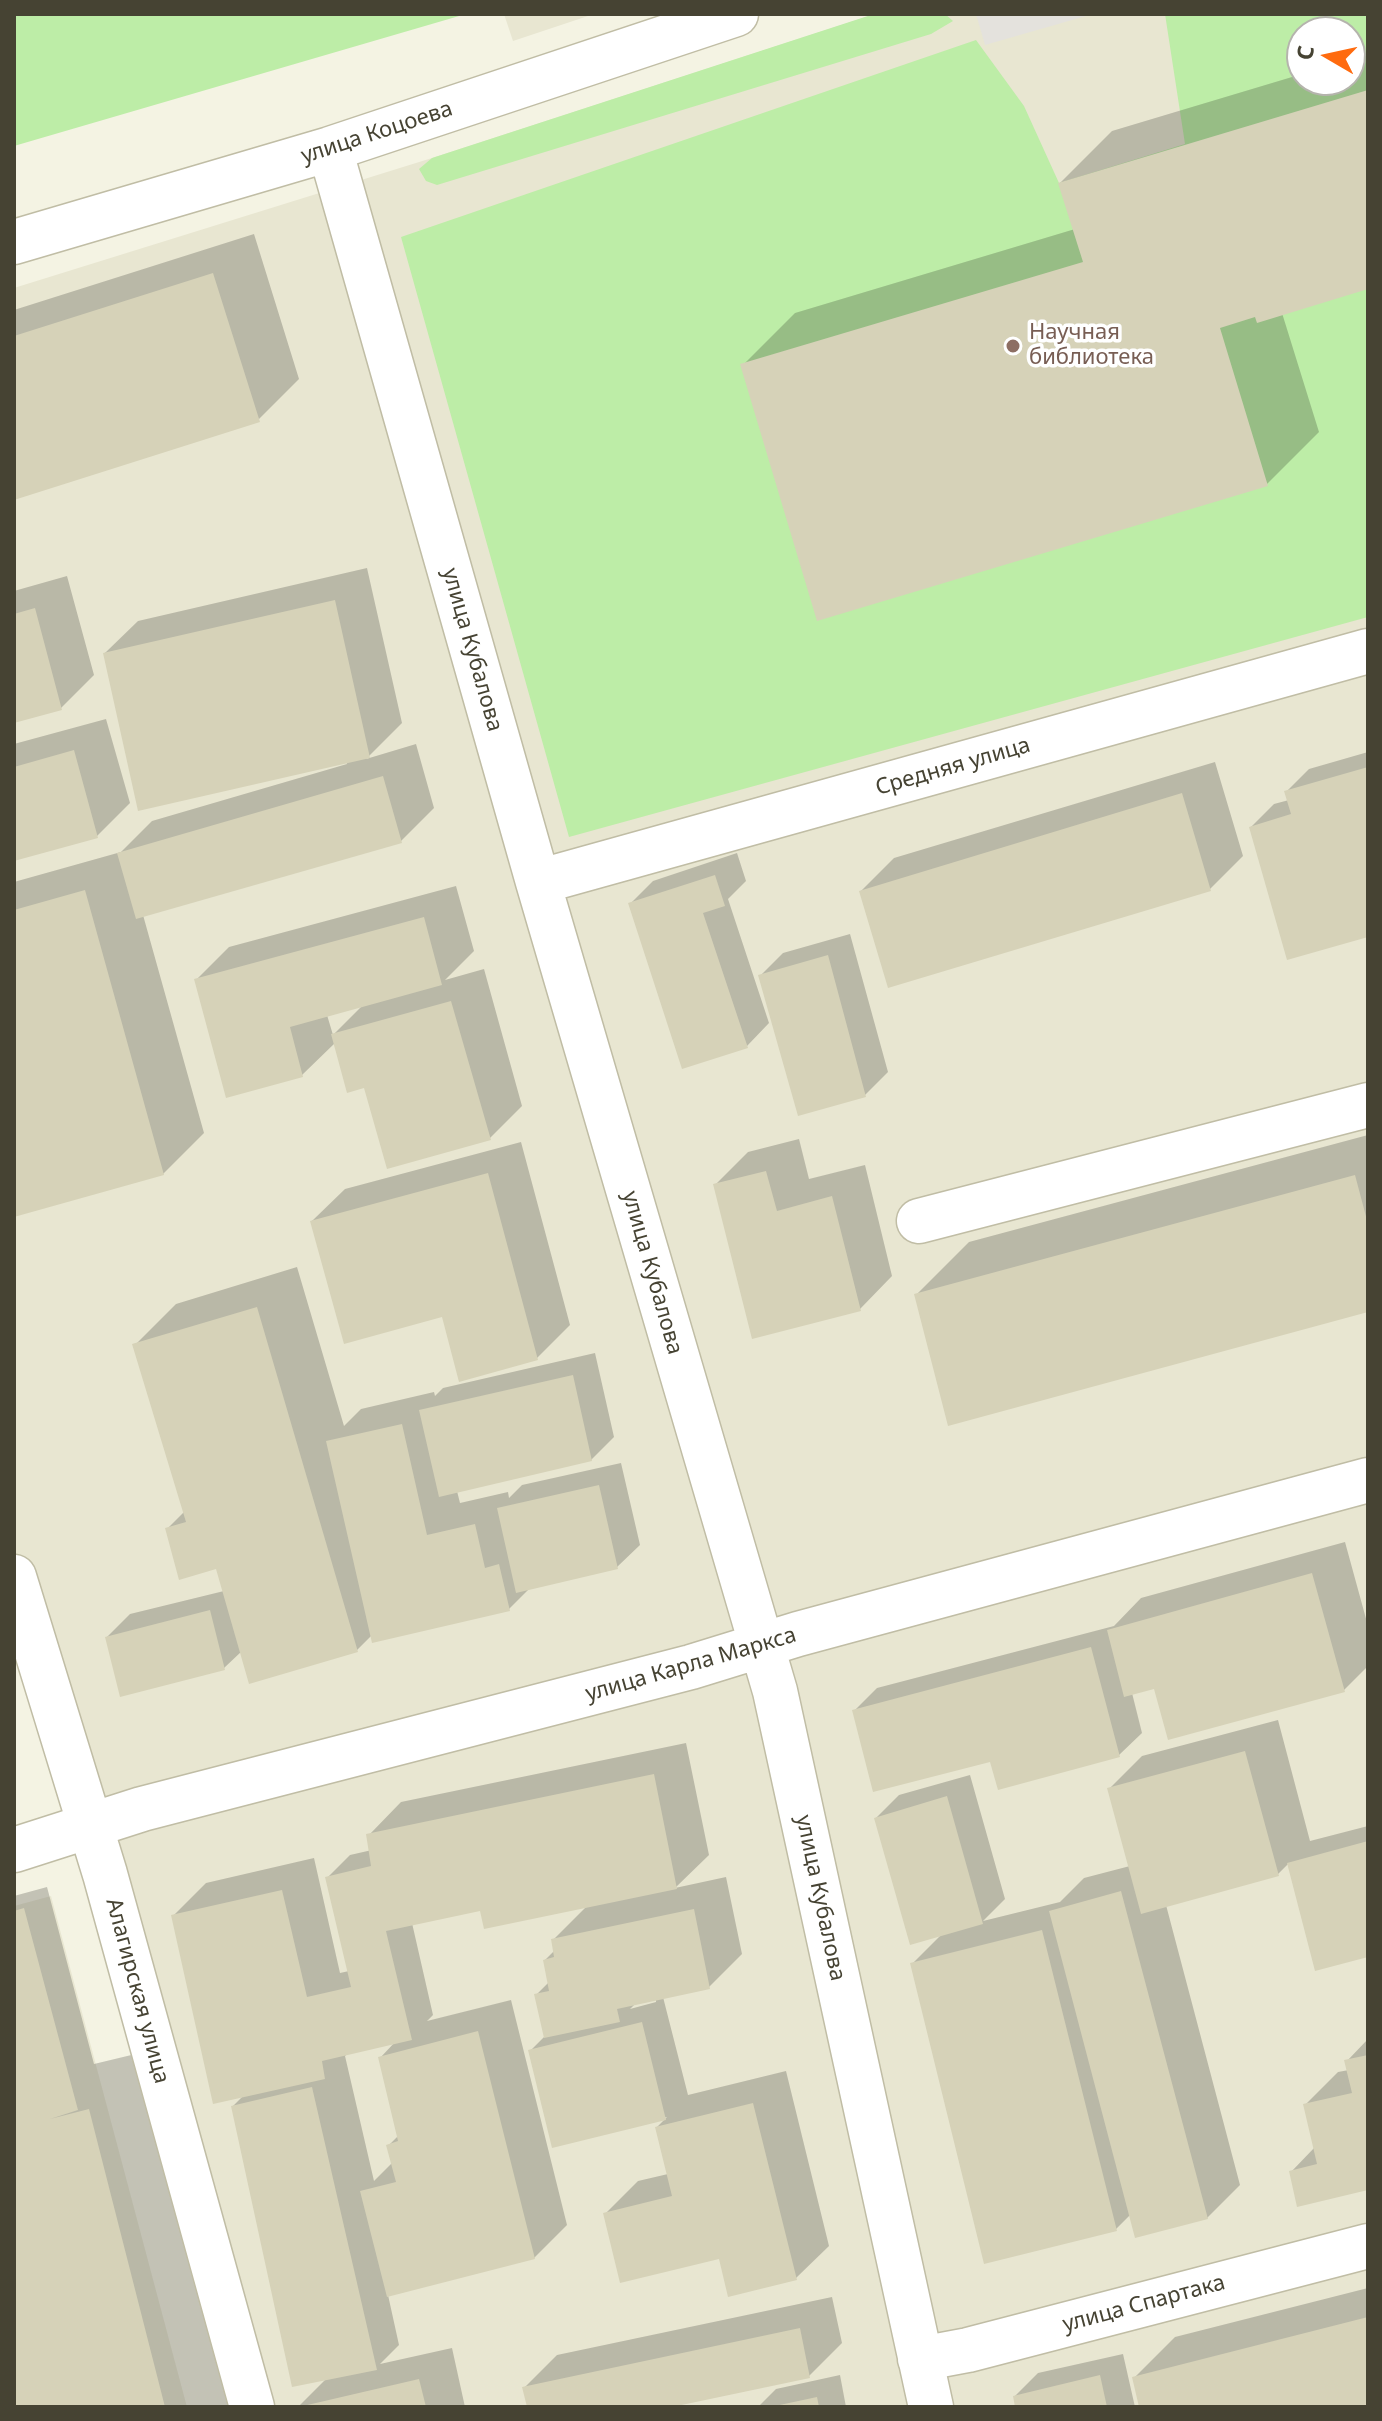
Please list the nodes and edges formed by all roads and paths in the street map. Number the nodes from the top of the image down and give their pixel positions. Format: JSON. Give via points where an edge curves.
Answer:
{"nodes":[{"id":1,"x":736,"y":14,"type":"edge"},
{"id":2,"x":330,"y":149,"type":"junction"},
{"id":3,"x":14,"y":242,"type":"edge"},
{"id":4,"x":1368,"y":651,"type":"edge"},
{"id":5,"x":538,"y":882,"type":"junction"},
{"id":6,"x":1368,"y":1105,"type":"edge"},
{"id":7,"x":919,"y":1221,"type":"dead end"},
{"id":8,"x":1368,"y":1480,"type":"edge"},
{"id":9,"x":14,"y":1577,"type":"edge"},
{"id":10,"x":761,"y":1646,"type":"junction"},
{"id":11,"x":90,"y":1826,"type":"junction"},
{"id":12,"x":14,"y":1850,"type":"edge"},
{"id":13,"x":1368,"y":2246,"type":"edge"},
{"id":14,"x":920,"y":2359,"type":"junction"},
{"id":15,"x":252,"y":2407,"type":"edge"},
{"id":16,"x":931,"y":2407,"type":"edge"}],
"edges":[{"from":1,"to":2,"type":"street","name":"улица Коцоева"},
{"from":2,"to":3,"type":"street","name":"улица Коцоева"},
{"from":2,"to":5,"type":"street","name":"улица Кубалова"},
{"from":4,"to":5,"type":"street","name":"Средняя улица"},
{"from":5,"to":10,"type":"street","name":"улица Кубалова"},
{"from":6,"to":7,"type":"street"},
{"from":8,"to":10,"type":"street","name":"улица Карла Маркса"},
{"from":9,"to":11,"type":"street","name":"Алагирская улица"},
{"from":10,"to":11,"type":"street","name":"улица Карла Маркса"},
{"from":10,"to":14,"type":"street","name":"улица Кубалова"},
{"from":11,"to":12,"type":"street","name":"улица Карла Маркса"},
{"from":11,"to":15,"type":"street","name":"Алагирская улица"},
{"from":13,"to":14,"type":"street","name":"улица Спартака"},
{"from":14,"to":16,"type":"street","name":"улица Кубалова"}]}
